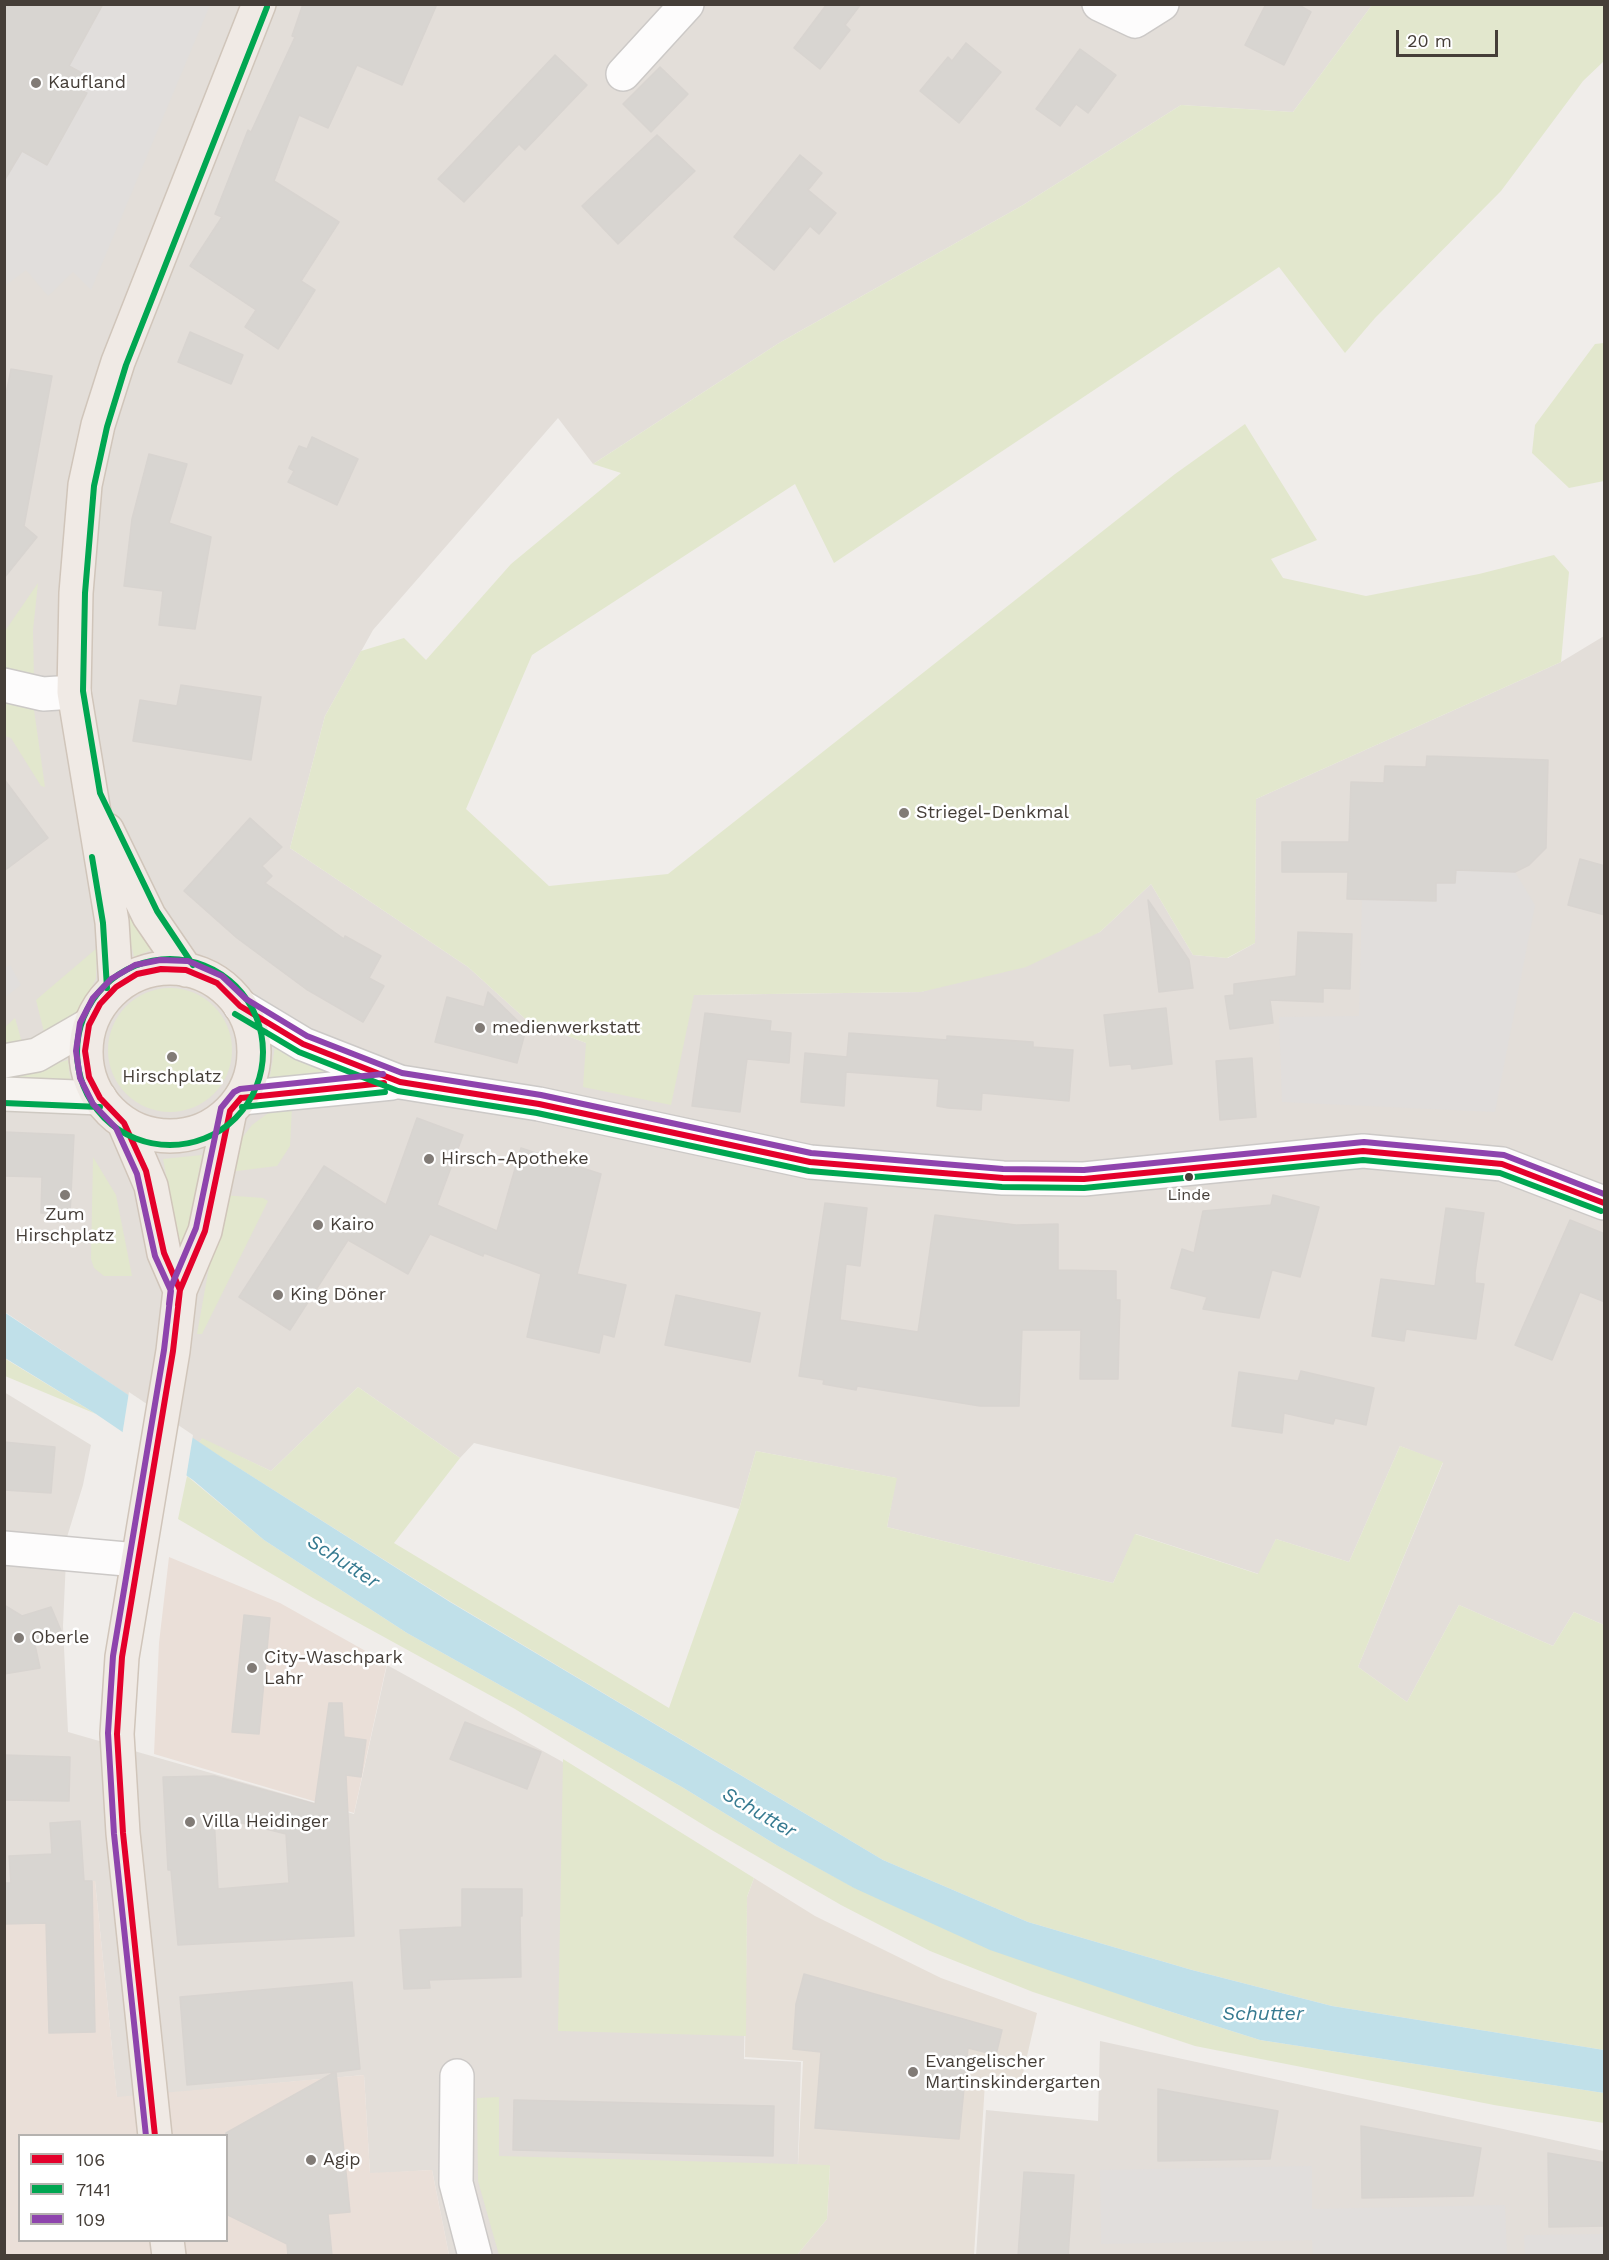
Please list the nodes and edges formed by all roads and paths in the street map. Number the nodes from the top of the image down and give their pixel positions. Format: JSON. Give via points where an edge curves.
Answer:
{"nodes":[{"id":1,"x":259,"y":4,"type":"edge"},
{"id":2,"x":687,"y":4,"type":"edge"},
{"id":3,"x":1099,"y":4,"type":"edge"},
{"id":4,"x":1162,"y":4,"type":"edge"},
{"id":5,"x":624,"y":74,"type":"dead end"},
{"id":6,"x":4,"y":685,"type":"edge"},
{"id":7,"x":74,"y":692,"type":"junction"},
{"id":8,"x":91,"y":796,"type":"junction"},
{"id":9,"x":186,"y":970,"type":"junction"},
{"id":10,"x":116,"y":987,"type":"junction"},
{"id":11,"x":240,"y":1006,"type":"junction"},
{"id":12,"x":90,"y":1025,"type":"junction"},
{"id":13,"x":4,"y":1061,"type":"edge"},
{"id":14,"x":400,"y":1082,"type":"junction"},
{"id":15,"x":4,"y":1094,"type":"edge"},
{"id":16,"x":100,"y":1098,"type":"junction"},
{"id":17,"x":235,"y":1105,"type":"junction"},
{"id":18,"x":124,"y":1123,"type":"junction"},
{"id":19,"x":1605,"y":1203,"type":"edge"},
{"id":20,"x":180,"y":1290,"type":"junction"},
{"id":21,"x":4,"y":1548,"type":"edge"},
{"id":22,"x":137,"y":1560,"type":"junction"},
{"id":23,"x":457,"y":2076,"type":"dead end"},
{"id":24,"x":155,"y":2134,"type":"edge"},
{"id":25,"x":474,"y":2256,"type":"edge"}],
"edges":[{"from":1,"to":7,"type":"main road","via":[[118,362],[98,424],[85,484],[76,593]]},
{"from":2,"to":5,"type":"street"},
{"from":3,"to":4,"type":"street","via":[[1135,21]]},
{"from":6,"to":7,"type":"street","via":[[43,694]]},
{"from":7,"to":8,"type":"main road"},
{"from":8,"to":9,"type":"main road","via":[[149,915]]},
{"from":8,"to":10,"type":"main road","via":[[112,922]]},
{"from":9,"to":10,"type":"main road","via":[[153,970],[137,974]]},
{"from":9,"to":11,"type":"main road","via":[[217,983]]},
{"from":10,"to":12,"type":"main road","via":[[100,1005]]},
{"from":11,"to":14,"type":"street","via":[[303,1044]]},
{"from":11,"to":17,"type":"main road","via":[[250,1028],[254,1052],[250,1076]]},
{"from":12,"to":13,"type":"main road","via":[[37,1054]]},
{"from":12,"to":16,"type":"main road","via":[[85,1051],[89,1077]]},
{"from":14,"to":17,"type":"street"},
{"from":14,"to":19,"type":"street","via":[[539,1104],[810,1162],[1003,1178],[1084,1179],[1363,1151],[1502,1164]]},
{"from":15,"to":16,"type":"main road"},
{"from":16,"to":18,"type":"main road"},
{"from":17,"to":18,"type":"main road","via":[[206,1128],[179,1136],[150,1134]]},
{"from":17,"to":20,"type":"main road","via":[[205,1232]]},
{"from":18,"to":20,"type":"main road","via":[[151,1186],[164,1254]]},
{"from":20,"to":22,"type":"main road"},
{"from":21,"to":22,"type":"street"},
{"from":22,"to":24,"type":"main road","via":[[122,1657],[117,1734],[123,1833]]},
{"from":23,"to":25,"type":"street","via":[[456,2183]]}]}
